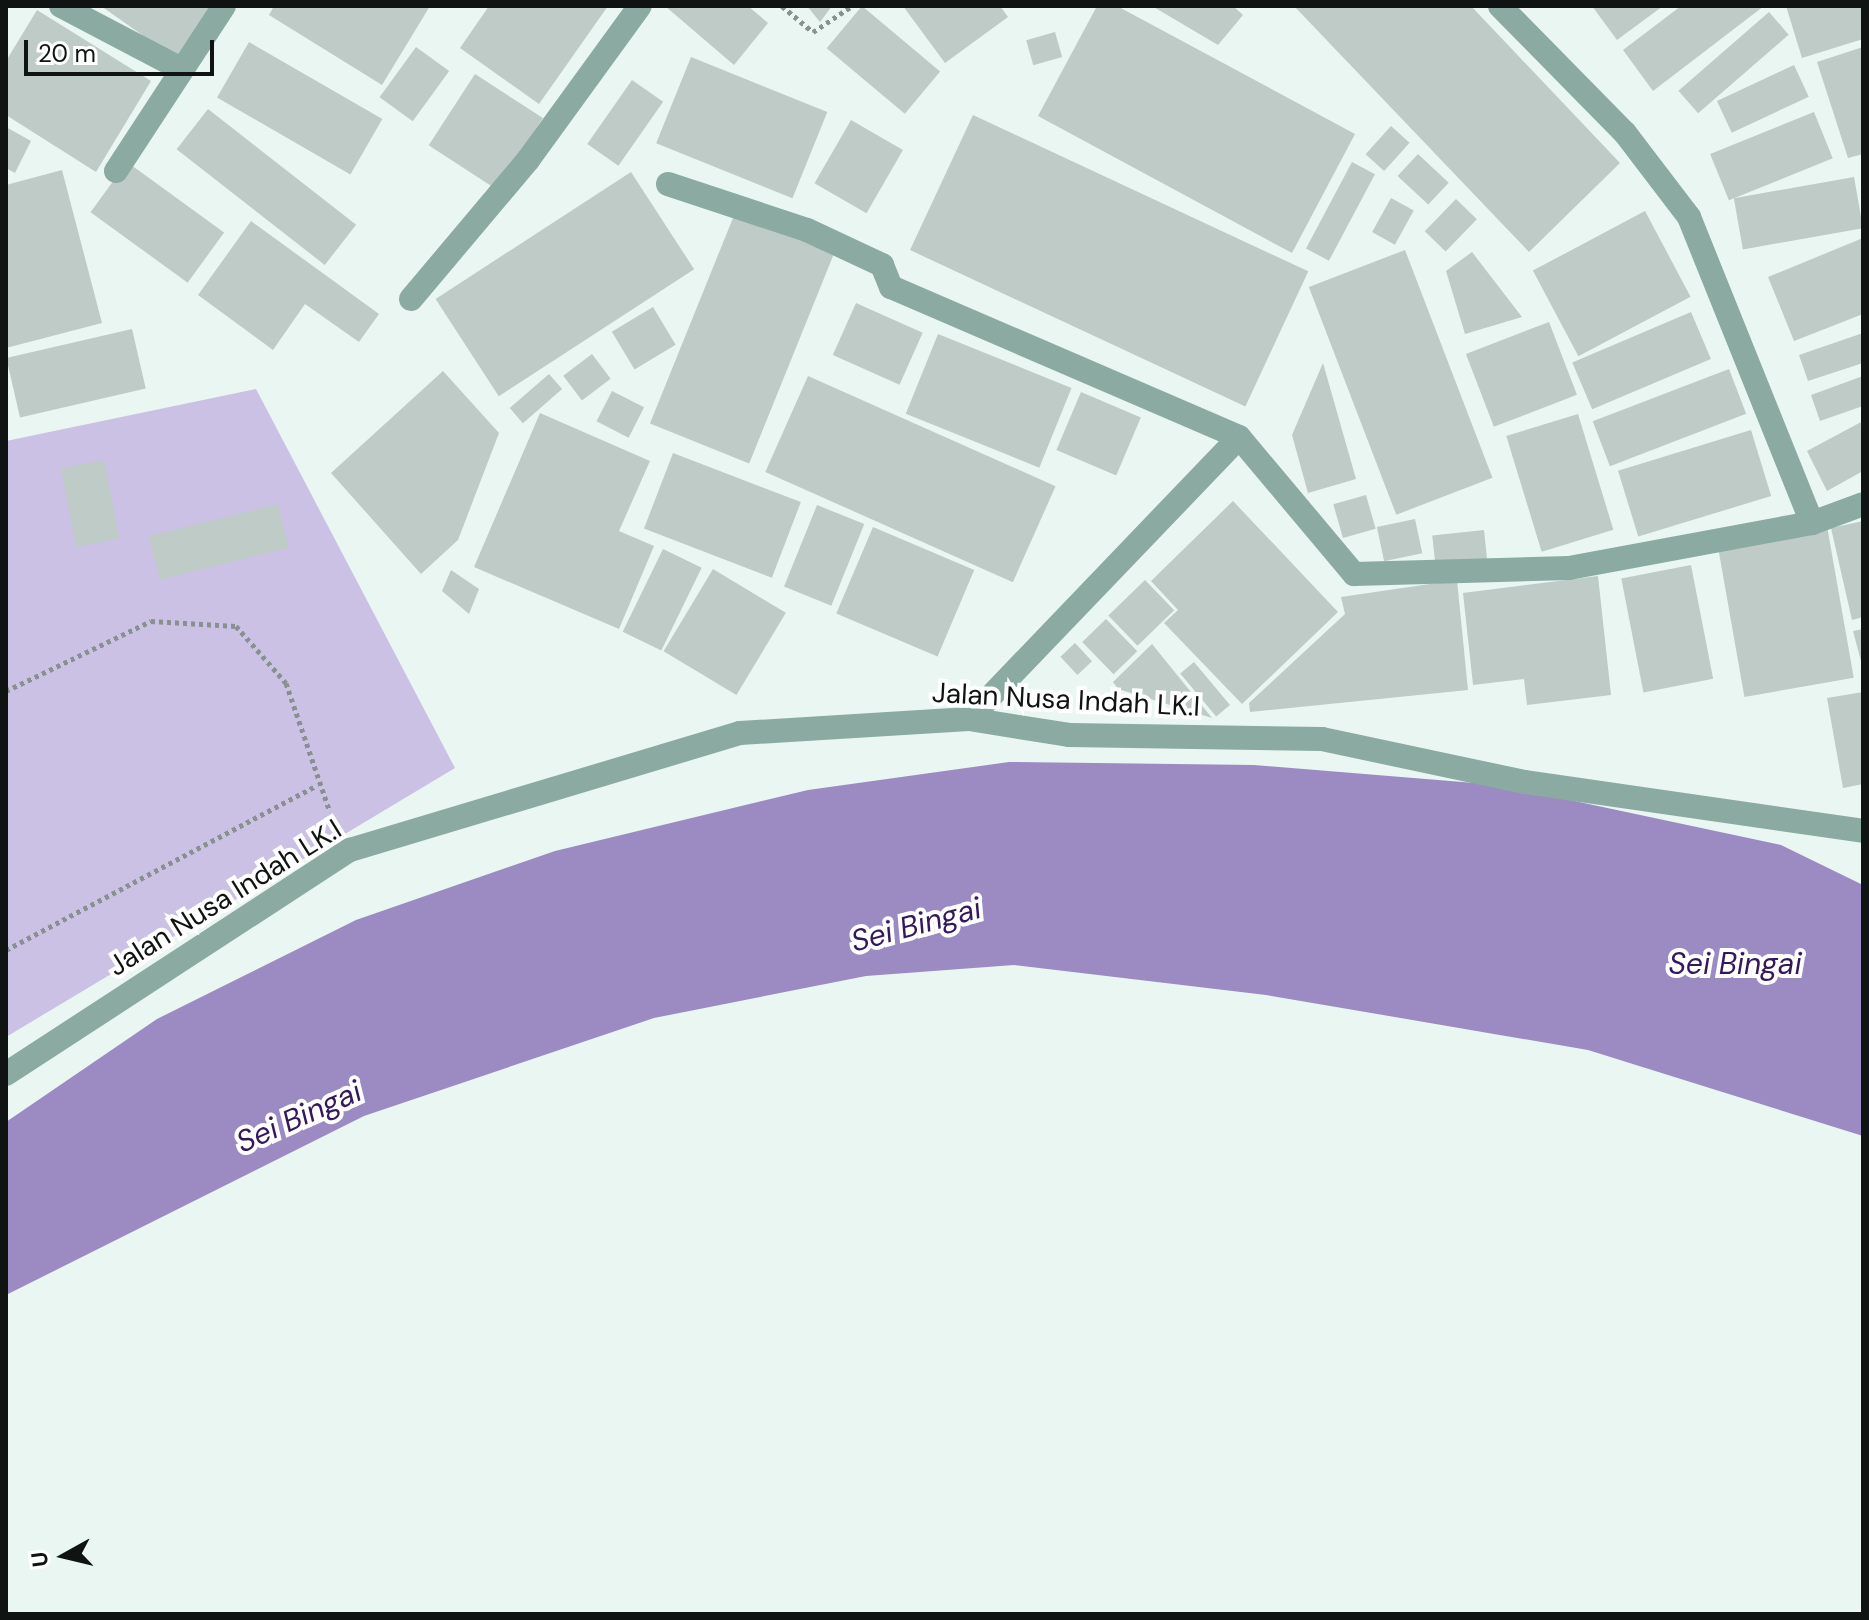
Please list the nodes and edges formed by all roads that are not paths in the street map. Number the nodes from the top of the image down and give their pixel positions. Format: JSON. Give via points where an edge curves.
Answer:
{"nodes":[{"id":1,"x":61,"y":6,"type":"edge"},
{"id":2,"x":224,"y":6,"type":"edge"},
{"id":3,"x":640,"y":6,"type":"edge"},
{"id":4,"x":1500,"y":6,"type":"edge"},
{"id":5,"x":181,"y":69,"type":"junction"},
{"id":6,"x":116,"y":171,"type":"dead end"},
{"id":7,"x":668,"y":184,"type":"dead end"},
{"id":8,"x":411,"y":299,"type":"dead end"},
{"id":9,"x":1239,"y":437,"type":"junction"},
{"id":10,"x":1863,"y":504,"type":"edge"},
{"id":11,"x":1812,"y":523,"type":"junction"},
{"id":12,"x":969,"y":719,"type":"junction"},
{"id":13,"x":1863,"y":831,"type":"edge"},
{"id":14,"x":6,"y":1074,"type":"edge"}],
"edges":[{"from":1,"to":5,"type":"street"},
{"from":2,"to":5,"type":"street"},
{"from":3,"to":8,"type":"street","via":[[528,160]]},
{"from":4,"to":11,"type":"street","via":[[1625,133],[1689,217]]},
{"from":5,"to":6,"type":"street"},
{"from":7,"to":9,"type":"street","via":[[807,230],[882,265],[891,287]]},
{"from":9,"to":11,"type":"street","via":[[1354,574],[1569,568]]},
{"from":9,"to":12,"type":"street"},
{"from":10,"to":11,"type":"street"},
{"from":12,"to":13,"type":"street","name":"Jalan Nusa Indah LK.I","via":[[1069,735],[1322,739],[1524,782]]},
{"from":12,"to":14,"type":"street","name":"Jalan Nusa Indah LK.I","via":[[740,733],[350,850]]}]}
